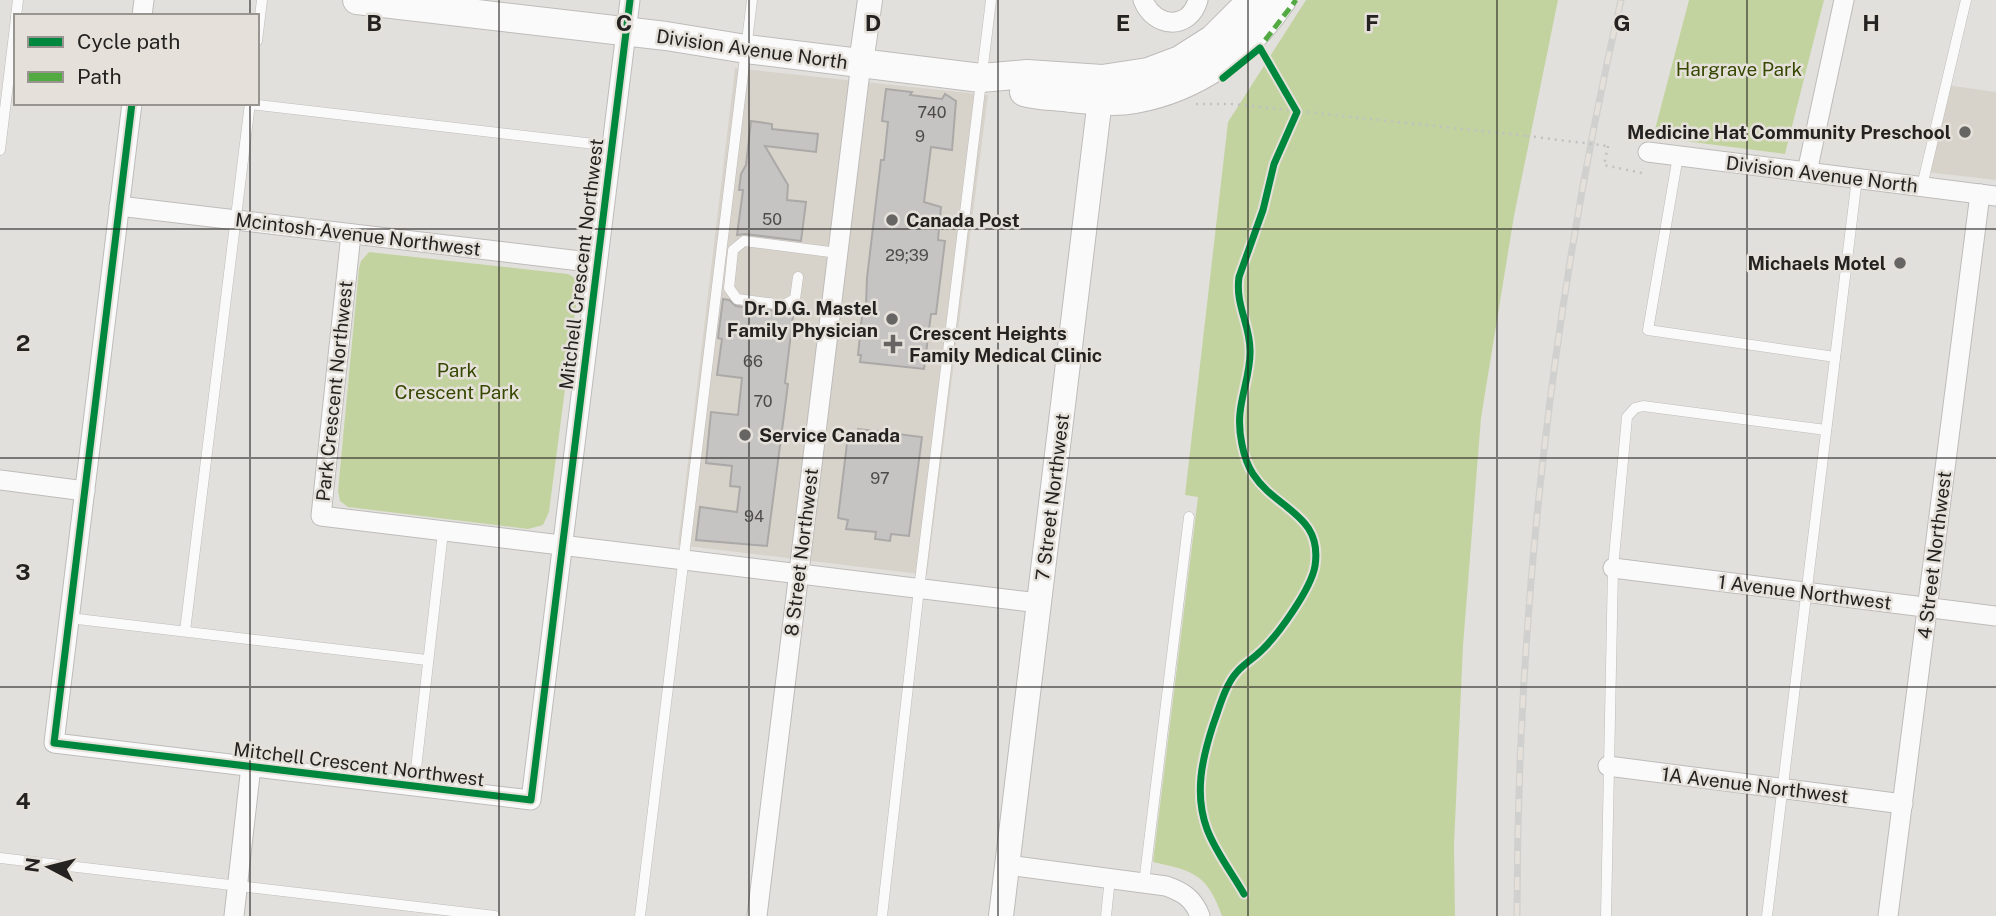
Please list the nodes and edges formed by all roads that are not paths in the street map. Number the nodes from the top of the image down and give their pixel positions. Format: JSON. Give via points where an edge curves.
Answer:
{"nodes":[{"id":1,"x":262,"y":0,"type":"edge"},
{"id":2,"x":629,"y":0,"type":"edge"},
{"id":3,"x":752,"y":0,"type":"edge"},
{"id":4,"x":870,"y":0,"type":"edge"},
{"id":5,"x":991,"y":0,"type":"edge"},
{"id":6,"x":1143,"y":0,"type":"edge"},
{"id":7,"x":1198,"y":0,"type":"edge"},
{"id":8,"x":1252,"y":0,"type":"edge"},
{"id":9,"x":1282,"y":0,"type":"edge"},
{"id":10,"x":1844,"y":0,"type":"edge"},
{"id":11,"x":1966,"y":0,"type":"edge"},
{"id":12,"x":375,"y":1,"type":"edge"},
{"id":13,"x":259,"y":25,"type":"edge"},
{"id":14,"x":626,"y":32,"type":"junction"},
{"id":15,"x":14,"y":34,"type":"edge"},
{"id":16,"x":746,"y":49,"type":"junction"},
{"id":17,"x":861,"y":63,"type":"junction"},
{"id":18,"x":981,"y":78,"type":"junction"},
{"id":19,"x":1150,"y":83,"type":"junction"},
{"id":20,"x":1101,"y":89,"type":"junction"},
{"id":21,"x":132,"y":105,"type":"edge"},
{"id":22,"x":250,"y":105,"type":"edge"},
{"id":23,"x":259,"y":105,"type":"edge"},
{"id":24,"x":612,"y":146,"type":"junction"},
{"id":25,"x":0,"y":150,"type":"edge"},
{"id":26,"x":1648,"y":152,"type":"road end"},
{"id":27,"x":1678,"y":156,"type":"junction"},
{"id":28,"x":1807,"y":172,"type":"junction"},
{"id":29,"x":1857,"y":178,"type":"junction"},
{"id":30,"x":1922,"y":186,"type":"junction"},
{"id":31,"x":1988,"y":195,"type":"edge"},
{"id":32,"x":119,"y":206,"type":"junction"},
{"id":33,"x":235,"y":219,"type":"junction"},
{"id":34,"x":351,"y":233,"type":"junction"},
{"id":35,"x":838,"y":253,"type":"junction"},
{"id":36,"x":597,"y":263,"type":"junction"},
{"id":37,"x":798,"y":276,"type":"dead end"},
{"id":38,"x":1835,"y":357,"type":"junction"},
{"id":39,"x":1826,"y":430,"type":"junction"},
{"id":40,"x":0,"y":481,"type":"edge"},
{"id":41,"x":85,"y":491,"type":"junction"},
{"id":42,"x":1189,"y":517,"type":"dead end"},
{"id":43,"x":443,"y":532,"type":"junction"},
{"id":44,"x":562,"y":547,"type":"junction"},
{"id":45,"x":683,"y":561,"type":"junction"},
{"id":46,"x":1614,"y":568,"type":"junction"},
{"id":47,"x":799,"y":575,"type":"junction"},
{"id":48,"x":919,"y":589,"type":"junction"},
{"id":49,"x":1806,"y":592,"type":"junction"},
{"id":50,"x":1039,"y":603,"type":"junction"},
{"id":51,"x":1928,"y":607,"type":"junction"},
{"id":52,"x":1996,"y":616,"type":"edge"},
{"id":53,"x":69,"y":618,"type":"junction"},
{"id":54,"x":185,"y":631,"type":"junction"},
{"id":55,"x":427,"y":660,"type":"junction"},
{"id":56,"x":251,"y":766,"type":"junction"},
{"id":57,"x":1608,"y":766,"type":"junction"},
{"id":58,"x":414,"y":786,"type":"junction"},
{"id":59,"x":1782,"y":788,"type":"junction"},
{"id":60,"x":1903,"y":804,"type":"junction"},
{"id":61,"x":0,"y":858,"type":"edge"},
{"id":62,"x":1007,"y":865,"type":"junction"},
{"id":63,"x":1110,"y":878,"type":"junction"},
{"id":64,"x":1144,"y":883,"type":"junction"},
{"id":65,"x":238,"y":886,"type":"junction"},
{"id":66,"x":234,"y":916,"type":"edge"},
{"id":67,"x":495,"y":916,"type":"edge"},
{"id":68,"x":640,"y":916,"type":"edge"},
{"id":69,"x":757,"y":916,"type":"edge"},
{"id":70,"x":882,"y":916,"type":"edge"},
{"id":71,"x":1001,"y":916,"type":"edge"},
{"id":72,"x":1106,"y":916,"type":"edge"},
{"id":73,"x":1200,"y":916,"type":"edge"},
{"id":74,"x":1606,"y":916,"type":"edge"},
{"id":75,"x":1767,"y":916,"type":"edge"},
{"id":76,"x":1888,"y":916,"type":"edge"}],
"edges":[{"from":1,"to":13,"type":"lane"},
{"from":2,"to":14,"type":"street","name":"Mitchell Crescent Northwest"},
{"from":3,"to":16,"type":"lane"},
{"from":4,"to":17,"type":"street"},
{"from":5,"to":18,"type":"lane"},
{"from":6,"to":7,"type":"street","via":[[1153,16],[1169,22],[1186,18]]},
{"from":8,"to":19,"type":"main road","via":[[1229,24],[1197,50],[1164,67]]},
{"from":9,"to":19,"type":"main road","via":[[1242,46],[1203,75]]},
{"from":10,"to":28,"type":"street"},
{"from":11,"to":30,"type":"lane"},
{"from":12,"to":14,"type":"main road","name":"Division Avenue North"},
{"from":14,"to":16,"type":"main road","name":"Division Avenue North"},
{"from":14,"to":24,"type":"street","name":"Mitchell Crescent Northwest"},
{"from":15,"to":25,"type":"lane"},
{"from":16,"to":17,"type":"main road","name":"Division Avenue North"},
{"from":16,"to":45,"type":"lane"},
{"from":17,"to":18,"type":"main road","name":"Division Avenue North"},
{"from":17,"to":35,"type":"street","name":"8 Street Northwest"},
{"from":18,"to":20,"type":"main road","name":"Division Avenue North","via":[[1029,93]]},
{"from":18,"to":48,"type":"lane"},
{"from":19,"to":20,"type":"main road","name":"Division Avenue North","via":[[1134,99]]},
{"from":20,"to":50,"type":"street","name":"7 Street Northwest"},
{"from":21,"to":32,"type":"street","name":"Mitchell Crescent Northwest"},
{"from":22,"to":33,"type":"lane"},
{"from":23,"to":24,"type":"lane"},
{"from":24,"to":36,"type":"street","name":"Mitchell Crescent Northwest"},
{"from":26,"to":27,"type":"street","name":"Division Avenue North"},
{"from":27,"to":28,"type":"street","name":"Division Avenue North"},
{"from":27,"to":38,"type":"lane","via":[[1648,330]]},
{"from":28,"to":29,"type":"street","name":"Division Avenue North"},
{"from":29,"to":30,"type":"street","name":"Division Avenue North"},
{"from":29,"to":38,"type":"lane"},
{"from":30,"to":31,"type":"street","name":"Division Avenue North"},
{"from":31,"to":51,"type":"street","name":"4 Street Northwest"},
{"from":32,"to":33,"type":"street","name":"Mcintosh Avenue Northwest"},
{"from":32,"to":41,"type":"street","name":"Mitchell Crescent Northwest"},
{"from":33,"to":34,"type":"street","name":"Mcintosh Avenue Northwest"},
{"from":33,"to":54,"type":"lane"},
{"from":34,"to":36,"type":"street","name":"Mcintosh Avenue Northwest"},
{"from":34,"to":43,"type":"street","name":"Park Crescent Northwest","via":[[321,516]]},
{"from":35,"to":37,"type":"lane","via":[[744,241],[733,250],[729,288],[737,299],[785,305],[795,299]]},
{"from":35,"to":47,"type":"street","name":"8 Street Northwest"},
{"from":36,"to":44,"type":"street","name":"Mitchell Crescent Northwest"},
{"from":38,"to":39,"type":"lane"},
{"from":39,"to":46,"type":"lane","via":[[1635,408],[1626,424]]},
{"from":39,"to":49,"type":"lane"},
{"from":40,"to":41,"type":"street"},
{"from":41,"to":53,"type":"street","name":"Mitchell Crescent Northwest"},
{"from":42,"to":64,"type":"lane"},
{"from":43,"to":44,"type":"street","name":"Park Crescent Northwest"},
{"from":43,"to":55,"type":"lane"},
{"from":44,"to":45,"type":"street","name":"Park Crescent Northwest"},
{"from":44,"to":58,"type":"street","name":"Mitchell Crescent Northwest","via":[[531,800]]},
{"from":45,"to":47,"type":"street","name":"Park Crescent Northwest"},
{"from":45,"to":68,"type":"lane"},
{"from":46,"to":49,"type":"street","name":"1 Avenue Northwest"},
{"from":46,"to":57,"type":"lane"},
{"from":47,"to":48,"type":"street","name":"Park Crescent Northwest"},
{"from":47,"to":69,"type":"street","name":"8 Street Northwest"},
{"from":48,"to":50,"type":"street","name":"Park Crescent Northwest"},
{"from":48,"to":70,"type":"lane"},
{"from":49,"to":51,"type":"street","name":"1 Avenue Northwest"},
{"from":49,"to":59,"type":"lane"},
{"from":50,"to":62,"type":"street","name":"7 Street Northwest"},
{"from":51,"to":52,"type":"street","name":"1 Avenue Northwest"},
{"from":51,"to":60,"type":"street","name":"4 Street Northwest"},
{"from":53,"to":54,"type":"lane"},
{"from":53,"to":56,"type":"street","name":"Mitchell Crescent Northwest","via":[[54,743]]},
{"from":54,"to":55,"type":"lane"},
{"from":55,"to":58,"type":"lane"},
{"from":56,"to":58,"type":"street","name":"Mitchell Crescent Northwest"},
{"from":56,"to":65,"type":"street"},
{"from":57,"to":59,"type":"street","name":"1A Avenue Northwest"},
{"from":57,"to":74,"type":"lane"},
{"from":59,"to":60,"type":"street","name":"1A Avenue Northwest"},
{"from":59,"to":75,"type":"lane"},
{"from":60,"to":76,"type":"street","name":"4 Street Northwest"},
{"from":61,"to":65,"type":"lane"},
{"from":62,"to":63,"type":"street"},
{"from":62,"to":71,"type":"street","name":"7 Street Northwest"},
{"from":63,"to":64,"type":"street"},
{"from":63,"to":72,"type":"lane"},
{"from":64,"to":73,"type":"street","via":[[1182,892],[1195,903]]},
{"from":65,"to":66,"type":"street"},
{"from":65,"to":67,"type":"lane"}]}
